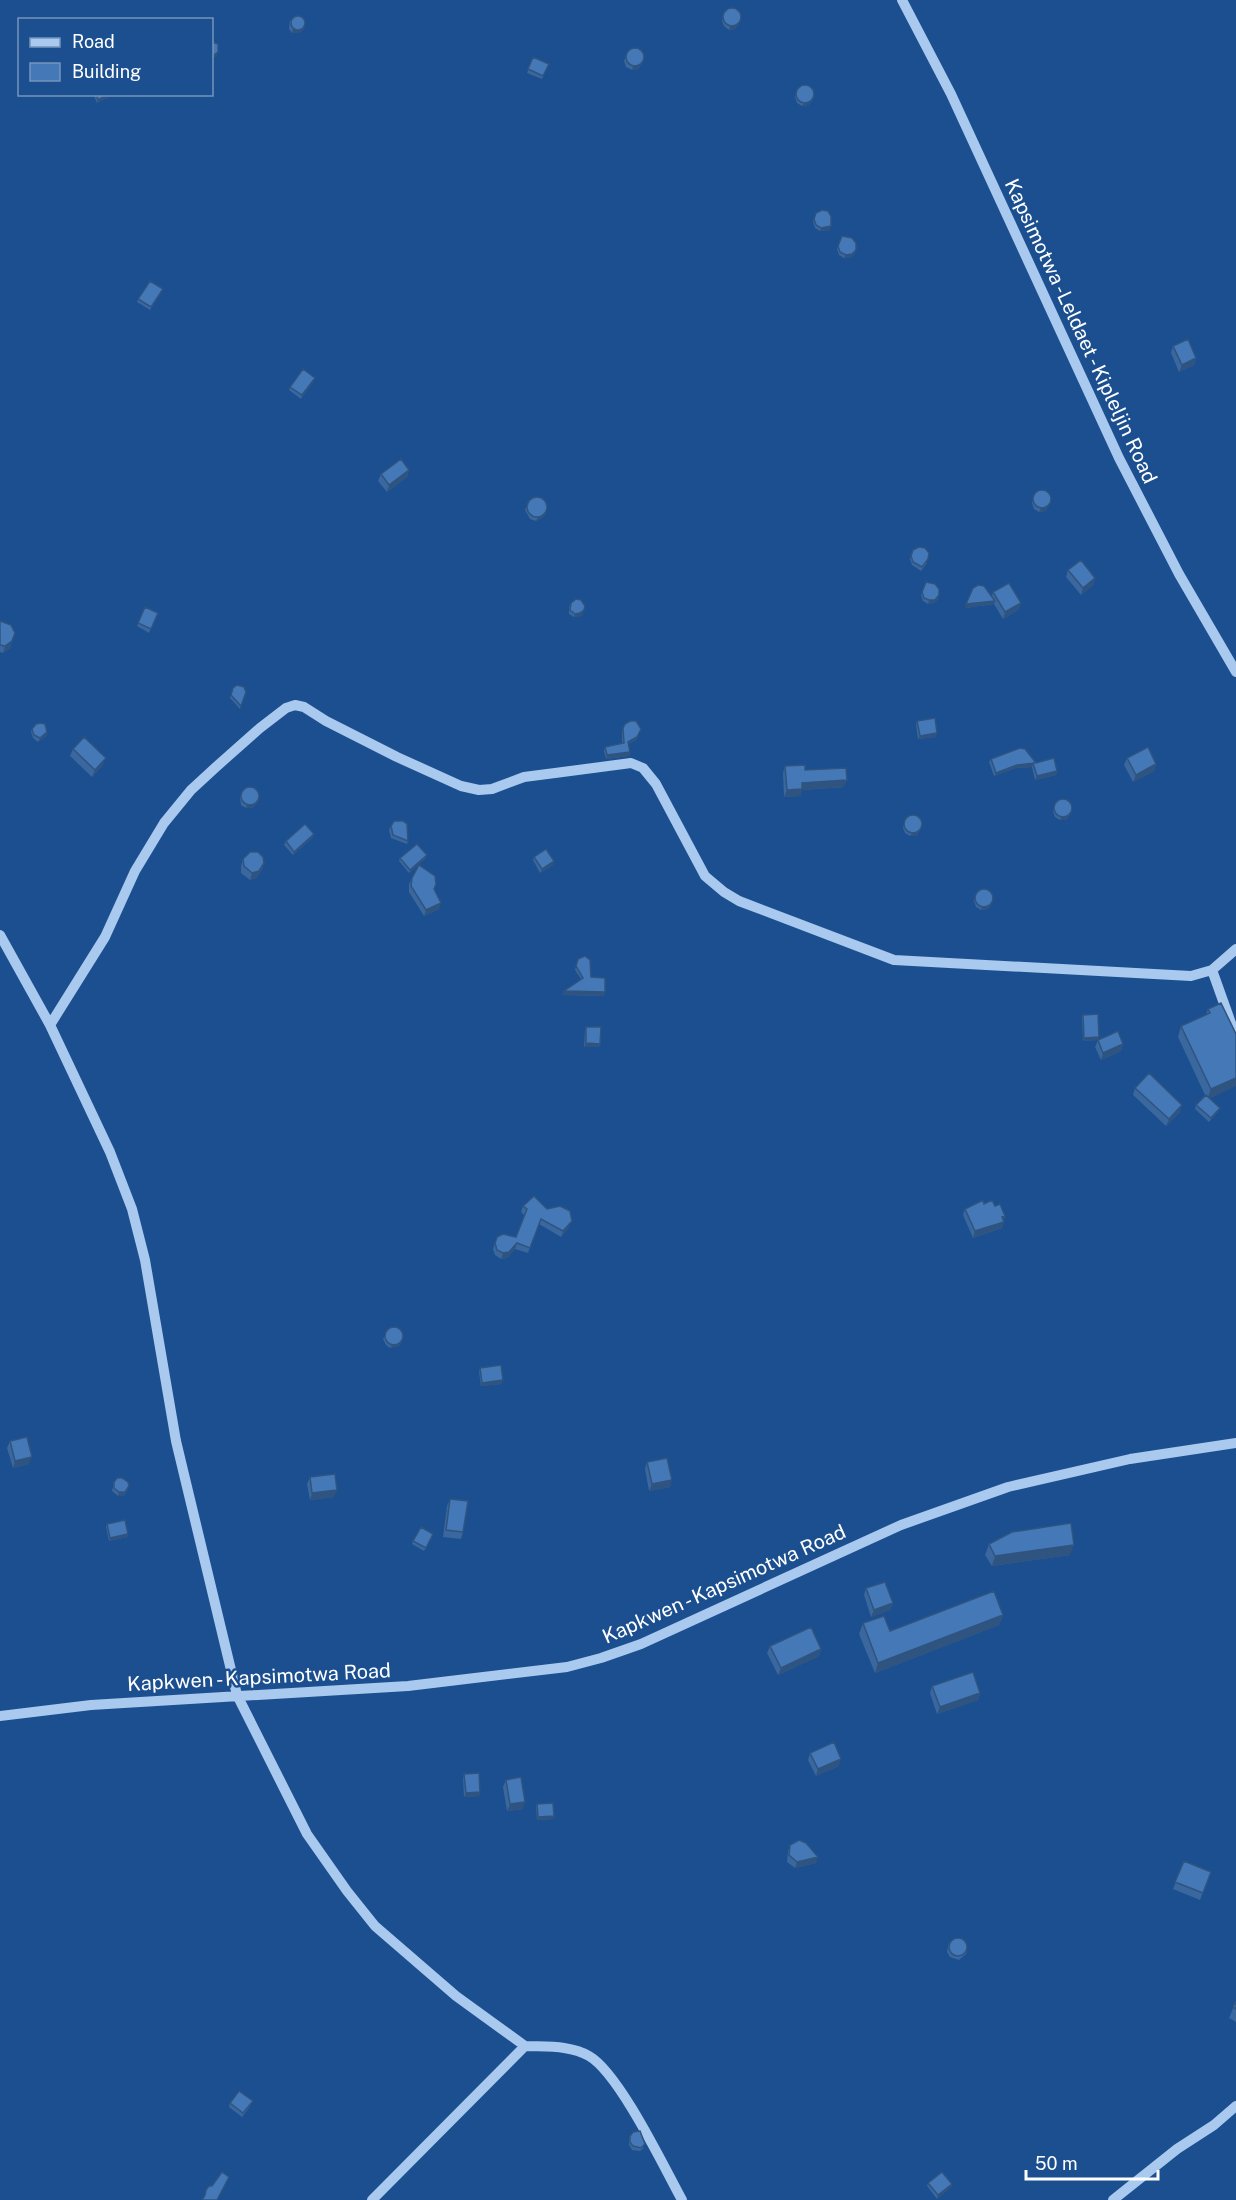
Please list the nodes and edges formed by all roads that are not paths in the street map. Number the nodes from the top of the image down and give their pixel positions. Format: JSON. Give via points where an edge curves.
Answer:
{"nodes":[{"id":1,"x":902,"y":0,"type":"edge"},
{"id":2,"x":1236,"y":672,"type":"edge"},
{"id":3,"x":0,"y":935,"type":"edge"},
{"id":4,"x":1236,"y":949,"type":"edge"},
{"id":5,"x":1212,"y":970,"type":"junction"},
{"id":6,"x":50,"y":1025,"type":"junction"},
{"id":7,"x":1236,"y":1037,"type":"edge"},
{"id":8,"x":1236,"y":1443,"type":"edge"},
{"id":9,"x":237,"y":1695,"type":"junction"},
{"id":10,"x":0,"y":1716,"type":"edge"},
{"id":11,"x":525,"y":2046,"type":"junction"},
{"id":12,"x":1236,"y":2106,"type":"edge"},
{"id":13,"x":372,"y":2200,"type":"edge"},
{"id":14,"x":682,"y":2200,"type":"edge"},
{"id":15,"x":1113,"y":2200,"type":"edge"}],
"edges":[{"from":1,"to":2,"type":"street","name":"Kapsimotwa -Leldaet - Kipleljin Road","via":[[951,94],[1119,458],[1179,574]]},
{"from":3,"to":6,"type":"street"},
{"from":4,"to":5,"type":"street"},
{"from":5,"to":6,"type":"street","via":[[1172,977],[894,960],[739,902],[724,892],[705,876],[656,784],[643,768],[631,763],[524,777],[479,790],[408,762],[295,705],[260,728],[190,790],[164,823],[135,872],[105,937]]},
{"from":5,"to":7,"type":"street"},
{"from":6,"to":9,"type":"street","via":[[110,1152],[132,1209],[145,1260],[176,1441]]},
{"from":8,"to":9,"type":"street","name":"Kapkwen - Kapsimotwa Road","via":[[1130,1459],[1008,1487],[901,1526],[641,1644],[578,1664],[408,1686]]},
{"from":9,"to":10,"type":"street","name":"Kapkwen - Kapsimotwa Road"},
{"from":9,"to":11,"type":"street","via":[[307,1834],[375,1926],[456,1996]]},
{"from":11,"to":13,"type":"street"},
{"from":11,"to":14,"type":"street","via":[[580,2052],[605,2070],[627,2101]]},
{"from":12,"to":15,"type":"street"}]}
